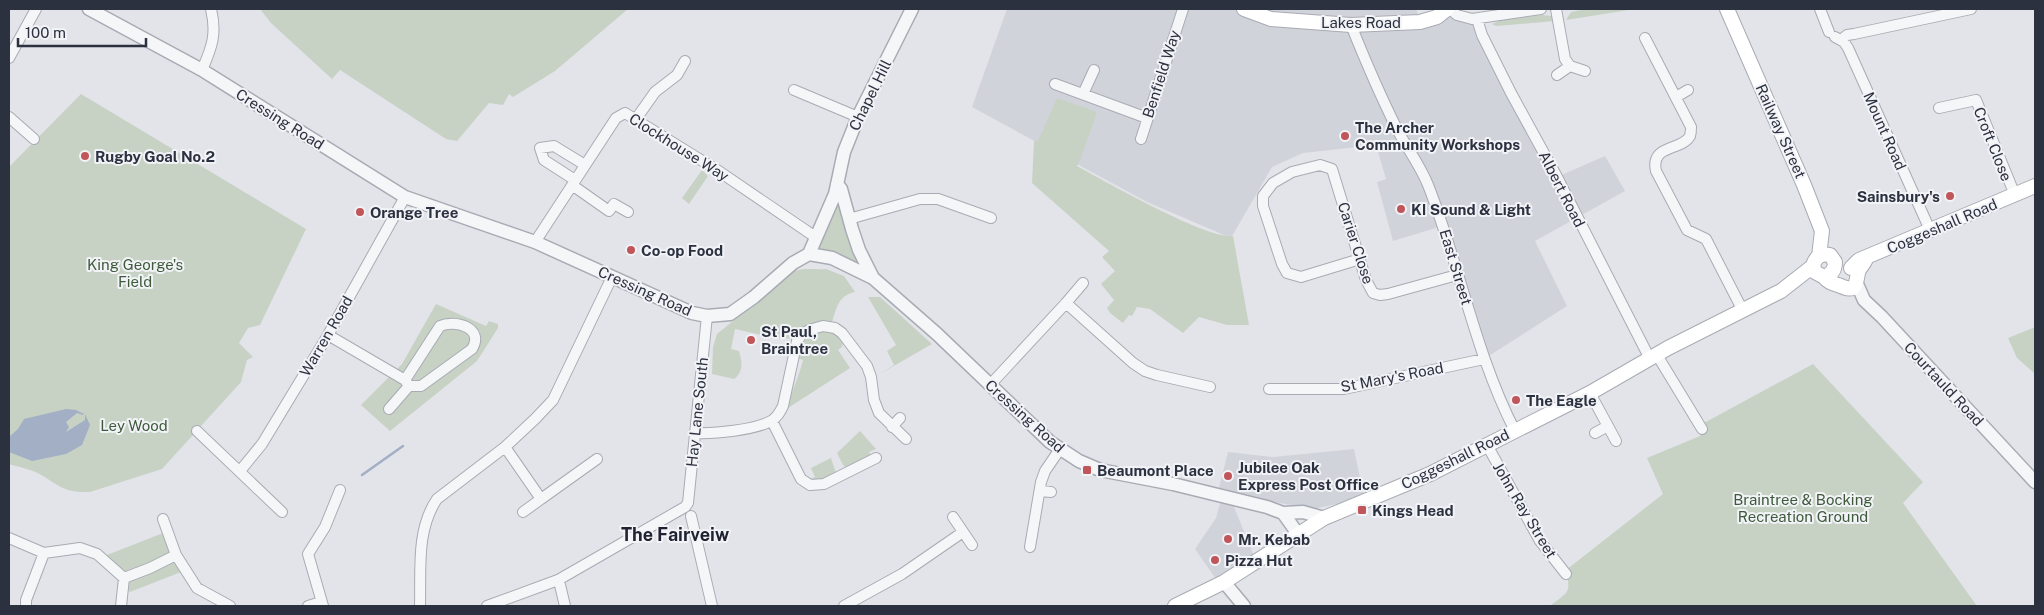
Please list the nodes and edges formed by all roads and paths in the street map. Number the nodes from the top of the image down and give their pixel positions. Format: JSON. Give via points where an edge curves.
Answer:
{"nodes":[{"id":1,"x":36,"y":9,"type":"edge"},
{"id":2,"x":89,"y":9,"type":"edge"},
{"id":3,"x":211,"y":9,"type":"edge"},
{"id":4,"x":912,"y":9,"type":"edge"},
{"id":5,"x":1183,"y":9,"type":"edge"},
{"id":6,"x":1244,"y":9,"type":"edge"},
{"id":7,"x":1449,"y":9,"type":"edge"},
{"id":8,"x":1541,"y":9,"type":"edge"},
{"id":9,"x":1556,"y":9,"type":"edge"},
{"id":10,"x":1727,"y":9,"type":"edge"},
{"id":11,"x":1820,"y":9,"type":"edge"},
{"id":12,"x":1971,"y":9,"type":"edge"},
{"id":13,"x":1477,"y":18,"type":"junction"},
{"id":14,"x":1351,"y":25,"type":"junction"},
{"id":15,"x":1835,"y":36,"type":"junction"},
{"id":16,"x":1645,"y":38,"type":"dead end"},
{"id":17,"x":9,"y":58,"type":"edge"},
{"id":18,"x":685,"y":60,"type":"dead end"},
{"id":19,"x":1570,"y":66,"type":"junction"},
{"id":20,"x":202,"y":70,"type":"junction"},
{"id":21,"x":1094,"y":70,"type":"dead end"},
{"id":22,"x":1585,"y":71,"type":"dead end"},
{"id":23,"x":1557,"y":75,"type":"dead end"},
{"id":24,"x":1055,"y":84,"type":"dead end"},
{"id":25,"x":794,"y":90,"type":"dead end"},
{"id":26,"x":1688,"y":90,"type":"dead end"},
{"id":27,"x":1083,"y":94,"type":"junction"},
{"id":28,"x":1676,"y":97,"type":"junction"},
{"id":29,"x":1939,"y":108,"type":"dead end"},
{"id":30,"x":9,"y":117,"type":"edge"},
{"id":31,"x":858,"y":117,"type":"junction"},
{"id":32,"x":1147,"y":118,"type":"junction"},
{"id":33,"x":636,"y":119,"type":"junction"},
{"id":34,"x":34,"y":139,"type":"dead end"},
{"id":35,"x":1141,"y":139,"type":"dead end"},
{"id":36,"x":585,"y":165,"type":"junction"},
{"id":37,"x":574,"y":183,"type":"junction"},
{"id":38,"x":837,"y":184,"type":"junction"},
{"id":39,"x":2035,"y":186,"type":"edge"},
{"id":40,"x":2015,"y":195,"type":"junction"},
{"id":41,"x":405,"y":197,"type":"junction"},
{"id":42,"x":628,"y":212,"type":"dead end"},
{"id":43,"x":991,"y":218,"type":"dead end"},
{"id":44,"x":849,"y":219,"type":"junction"},
{"id":45,"x":1930,"y":230,"type":"junction"},
{"id":46,"x":1823,"y":234,"type":"junction"},
{"id":47,"x":816,"y":235,"type":"junction"},
{"id":48,"x":535,"y":242,"type":"junction"},
{"id":49,"x":809,"y":254,"type":"junction"},
{"id":50,"x":1834,"y":258,"type":"junction"},
{"id":51,"x":1360,"y":259,"type":"junction"},
{"id":52,"x":1819,"y":269,"type":"junction"},
{"id":53,"x":1457,"y":275,"type":"junction"},
{"id":54,"x":612,"y":277,"type":"junction"},
{"id":55,"x":873,"y":278,"type":"junction"},
{"id":56,"x":1850,"y":278,"type":"junction"},
{"id":57,"x":1083,"y":283,"type":"dead end"},
{"id":58,"x":1066,"y":303,"type":"junction"},
{"id":59,"x":1742,"y":309,"type":"junction"},
{"id":60,"x":707,"y":316,"type":"junction"},
{"id":61,"x":328,"y":335,"type":"junction"},
{"id":62,"x":1653,"y":357,"type":"junction"},
{"id":63,"x":1484,"y":359,"type":"junction"},
{"id":64,"x":407,"y":383,"type":"junction"},
{"id":65,"x":990,"y":385,"type":"junction"},
{"id":66,"x":1210,"y":387,"type":"dead end"},
{"id":67,"x":1269,"y":389,"type":"dead end"},
{"id":68,"x":1590,"y":393,"type":"junction"},
{"id":69,"x":389,"y":409,"type":"dead end"},
{"id":70,"x":900,"y":418,"type":"dead end"},
{"id":71,"x":772,"y":420,"type":"junction"},
{"id":72,"x":1608,"y":426,"type":"junction"},
{"id":73,"x":892,"y":427,"type":"junction"},
{"id":74,"x":1702,"y":429,"type":"dead end"},
{"id":75,"x":196,"y":431,"type":"dead end"},
{"id":76,"x":1515,"y":431,"type":"junction"},
{"id":77,"x":695,"y":432,"type":"junction"},
{"id":78,"x":1595,"y":433,"type":"dead end"},
{"id":79,"x":906,"y":439,"type":"dead end"},
{"id":80,"x":1616,"y":441,"type":"dead end"},
{"id":81,"x":1487,"y":445,"type":"junction"},
{"id":82,"x":505,"y":447,"type":"junction"},
{"id":83,"x":1060,"y":449,"type":"junction"},
{"id":84,"x":876,"y":458,"type":"dead end"},
{"id":85,"x":597,"y":459,"type":"dead end"},
{"id":86,"x":240,"y":471,"type":"junction"},
{"id":87,"x":2035,"y":482,"type":"edge"},
{"id":88,"x":340,"y":490,"type":"dead end"},
{"id":89,"x":1040,"y":491,"type":"junction"},
{"id":90,"x":1052,"y":492,"type":"dead end"},
{"id":91,"x":541,"y":499,"type":"junction"},
{"id":92,"x":688,"y":511,"type":"junction"},
{"id":93,"x":282,"y":512,"type":"dead end"},
{"id":94,"x":523,"y":512,"type":"dead end"},
{"id":95,"x":1283,"y":513,"type":"junction"},
{"id":96,"x":953,"y":517,"type":"dead end"},
{"id":97,"x":163,"y":518,"type":"dead end"},
{"id":98,"x":1324,"y":518,"type":"junction"},
{"id":99,"x":963,"y":532,"type":"junction"},
{"id":100,"x":1298,"y":534,"type":"junction"},
{"id":101,"x":9,"y":538,"type":"edge"},
{"id":102,"x":972,"y":545,"type":"dead end"},
{"id":103,"x":1030,"y":547,"type":"dead end"},
{"id":104,"x":44,"y":553,"type":"junction"},
{"id":105,"x":176,"y":555,"type":"junction"},
{"id":106,"x":1566,"y":574,"type":"dead end"},
{"id":107,"x":124,"y":578,"type":"junction"},
{"id":108,"x":1224,"y":582,"type":"junction"},
{"id":109,"x":560,"y":585,"type":"dead end"},
{"id":110,"x":322,"y":604,"type":"edge"},
{"id":111,"x":26,"y":606,"type":"edge"},
{"id":112,"x":121,"y":606,"type":"edge"},
{"id":113,"x":230,"y":606,"type":"edge"},
{"id":114,"x":308,"y":606,"type":"edge"},
{"id":115,"x":420,"y":606,"type":"edge"},
{"id":116,"x":487,"y":606,"type":"edge"},
{"id":117,"x":565,"y":606,"type":"edge"},
{"id":118,"x":712,"y":606,"type":"edge"},
{"id":119,"x":844,"y":606,"type":"edge"},
{"id":120,"x":1176,"y":606,"type":"edge"},
{"id":121,"x":1244,"y":606,"type":"edge"}],
"edges":[{"from":1,"to":17,"type":"street"},
{"from":2,"to":20,"type":"street","name":"Cressing Road"},
{"from":3,"to":20,"type":"street","via":[[215,34]]},
{"from":4,"to":31,"type":"street","name":"Chapel Hill"},
{"from":5,"to":32,"type":"street","name":"Benfield Way"},
{"from":6,"to":14,"type":"main road","name":"Lakes Road","via":[[1271,19]]},
{"from":7,"to":13,"type":"street","via":[[1462,17]]},
{"from":7,"to":14,"type":"main road","name":"Lakes Road","via":[[1420,22]]},
{"from":8,"to":13,"type":"street"},
{"from":9,"to":19,"type":"street","via":[[1563,54]]},
{"from":10,"to":46,"type":"main road","name":"Railway Street"},
{"from":11,"to":15,"type":"street","name":"Mount Road"},
{"from":12,"to":15,"type":"street"},
{"from":13,"to":62,"type":"street","name":"Albert Road","via":[[1511,93]]},
{"from":14,"to":53,"type":"street","name":"East Street","via":[[1397,128],[1427,182]]},
{"from":15,"to":45,"type":"street","name":"Mount Road","via":[[1851,54]]},
{"from":16,"to":28,"type":"street"},
{"from":18,"to":33,"type":"street","via":[[677,75],[655,92]]},
{"from":19,"to":22,"type":"street"},
{"from":19,"to":23,"type":"street"},
{"from":20,"to":41,"type":"street","name":"Cressing Road"},
{"from":21,"to":27,"type":"street"},
{"from":24,"to":27,"type":"street"},
{"from":25,"to":31,"type":"street"},
{"from":26,"to":28,"type":"street"},
{"from":27,"to":32,"type":"street"},
{"from":28,"to":59,"type":"street","via":[[1691,127],[1690,136],[1660,153],[1655,168],[1687,230],[1706,238]]},
{"from":29,"to":40,"type":"street","name":"Croft Close","via":[[1976,100]]},
{"from":30,"to":34,"type":"street"},
{"from":31,"to":38,"type":"street","name":"Chapel Hill","via":[[844,152]]},
{"from":32,"to":35,"type":"street","name":"Benfield Way"},
{"from":33,"to":36,"type":"street","name":"Clockhouse Way","via":[[625,113],[616,118]]},
{"from":33,"to":47,"type":"street","name":"Clockhouse Way"},
{"from":36,"to":37,"type":"street","name":"Clockhouse Way"},
{"from":36,"to":37,"type":"street","via":[[554,146],[540,148],[544,160]]},
{"from":37,"to":42,"type":"street","via":[[609,211],[614,204]]},
{"from":37,"to":48,"type":"street","name":"Clockhouse Way"},
{"from":38,"to":44,"type":"street"},
{"from":38,"to":47,"type":"street","name":"Chapel Hill"},
{"from":39,"to":40,"type":"main road","name":"Coggeshall Road"},
{"from":40,"to":45,"type":"main road","name":"Coggeshall Road"},
{"from":41,"to":48,"type":"street","name":"Cressing Road"},
{"from":41,"to":61,"type":"street","name":"Warren Road"},
{"from":43,"to":44,"type":"street","via":[[938,199],[920,199]]},
{"from":44,"to":55,"type":"street"},
{"from":45,"to":56,"type":"main road","name":"Coggeshall Road","via":[[1859,260]]},
{"from":46,"to":50,"type":"main road","name":"Railway Street","via":[[1831,245]]},
{"from":46,"to":52,"type":"main road"},
{"from":47,"to":49,"type":"street","name":"Chapel Hill"},
{"from":48,"to":54,"type":"street","name":"Cressing Road"},
{"from":49,"to":55,"type":"street","name":"Cressing Road","via":[[832,258]]},
{"from":49,"to":60,"type":"street","name":"Cressing Road","via":[[793,263],[730,314]]},
{"from":50,"to":52,"type":"main road","via":[[1824,254]]},
{"from":50,"to":52,"type":"main road","via":[[1829,275]]},
{"from":50,"to":56,"type":"main road","via":[[1846,262]]},
{"from":51,"to":51,"type":"street","name":"Carier Close","via":[[1301,277],[1287,273],[1263,206],[1263,196],[1273,182],[1292,172],[1320,165],[1332,169]]},
{"from":51,"to":53,"type":"street","name":"Carier Close","via":[[1370,289],[1380,295]]},
{"from":52,"to":56,"type":"main road","via":[[1828,282]]},
{"from":52,"to":59,"type":"main road","name":"Coggeshall Road"},
{"from":53,"to":63,"type":"street","name":"East Street"},
{"from":54,"to":60,"type":"street","name":"Cressing Road","via":[[668,304]]},
{"from":54,"to":82,"type":"street","via":[[552,400]]},
{"from":55,"to":65,"type":"street","name":"Cressing Road"},
{"from":56,"to":87,"type":"street","name":"Courtauld Road","via":[[1864,300]]},
{"from":57,"to":58,"type":"street"},
{"from":58,"to":65,"type":"street"},
{"from":58,"to":66,"type":"street","via":[[1145,371]]},
{"from":59,"to":62,"type":"main road","name":"Coggeshall Road"},
{"from":60,"to":77,"type":"street","name":"Hay Lane South"},
{"from":61,"to":64,"type":"street"},
{"from":61,"to":86,"type":"street","name":"Warren Road","via":[[262,444]]},
{"from":62,"to":68,"type":"main road","name":"Coggeshall Road"},
{"from":62,"to":74,"type":"street"},
{"from":63,"to":67,"type":"street","name":"St Mary's Road","via":[[1344,389]]},
{"from":63,"to":76,"type":"street","name":"East Street"},
{"from":64,"to":64,"type":"street","via":[[440,326],[458,324],[476,334],[472,349],[421,386]]},
{"from":64,"to":69,"type":"street"},
{"from":65,"to":83,"type":"street","name":"Cressing Road"},
{"from":68,"to":72,"type":"street"},
{"from":68,"to":76,"type":"main road","name":"Coggeshall Road"},
{"from":70,"to":73,"type":"street"},
{"from":71,"to":73,"type":"street","via":[[783,406],[795,346],[802,334],[816,327],[828,326],[842,333],[861,358],[869,372],[877,409]]},
{"from":71,"to":77,"type":"street","via":[[725,432]]},
{"from":71,"to":84,"type":"street","via":[[801,479],[810,486],[824,484]]},
{"from":72,"to":78,"type":"street"},
{"from":72,"to":80,"type":"street"},
{"from":73,"to":79,"type":"street"},
{"from":75,"to":86,"type":"street"},
{"from":76,"to":81,"type":"main road","name":"Coggeshall Road"},
{"from":77,"to":92,"type":"street","name":"Hay Lane South"},
{"from":81,"to":98,"type":"main road","name":"Coggeshall Road","via":[[1430,474]]},
{"from":81,"to":106,"type":"street","name":"John Ray Street","via":[[1540,541]]},
{"from":82,"to":91,"type":"street"},
{"from":82,"to":115,"type":"street","via":[[438,499],[430,509],[422,538]]},
{"from":83,"to":89,"type":"street","via":[[1045,471]]},
{"from":83,"to":95,"type":"street","name":"Cressing Road","via":[[1100,470],[1173,484]]},
{"from":85,"to":91,"type":"street"},
{"from":86,"to":93,"type":"street"},
{"from":88,"to":110,"type":"street","via":[[326,527],[308,554]]},
{"from":89,"to":90,"type":"street"},
{"from":89,"to":103,"type":"street"},
{"from":91,"to":94,"type":"street"},
{"from":92,"to":116,"type":"street","via":[[558,580]]},
{"from":92,"to":118,"type":"street"},
{"from":95,"to":98,"type":"street","name":"Cressing Road","via":[[1303,512]]},
{"from":95,"to":100,"type":"street"},
{"from":96,"to":99,"type":"street"},
{"from":97,"to":105,"type":"street"},
{"from":98,"to":100,"type":"main road","name":"Coggeshall Road"},
{"from":99,"to":102,"type":"street"},
{"from":99,"to":119,"type":"street","via":[[902,574]]},
{"from":100,"to":108,"type":"main road","name":"Coggeshall Road"},
{"from":101,"to":104,"type":"street"},
{"from":104,"to":107,"type":"street","via":[[80,548],[97,554]]},
{"from":104,"to":111,"type":"street"},
{"from":105,"to":107,"type":"street"},
{"from":105,"to":113,"type":"street","via":[[197,588]]},
{"from":107,"to":112,"type":"street"},
{"from":108,"to":120,"type":"main road","name":"Coggeshall Road"},
{"from":108,"to":121,"type":"street"},
{"from":109,"to":117,"type":"street"},
{"from":110,"to":114,"type":"street"}]}
